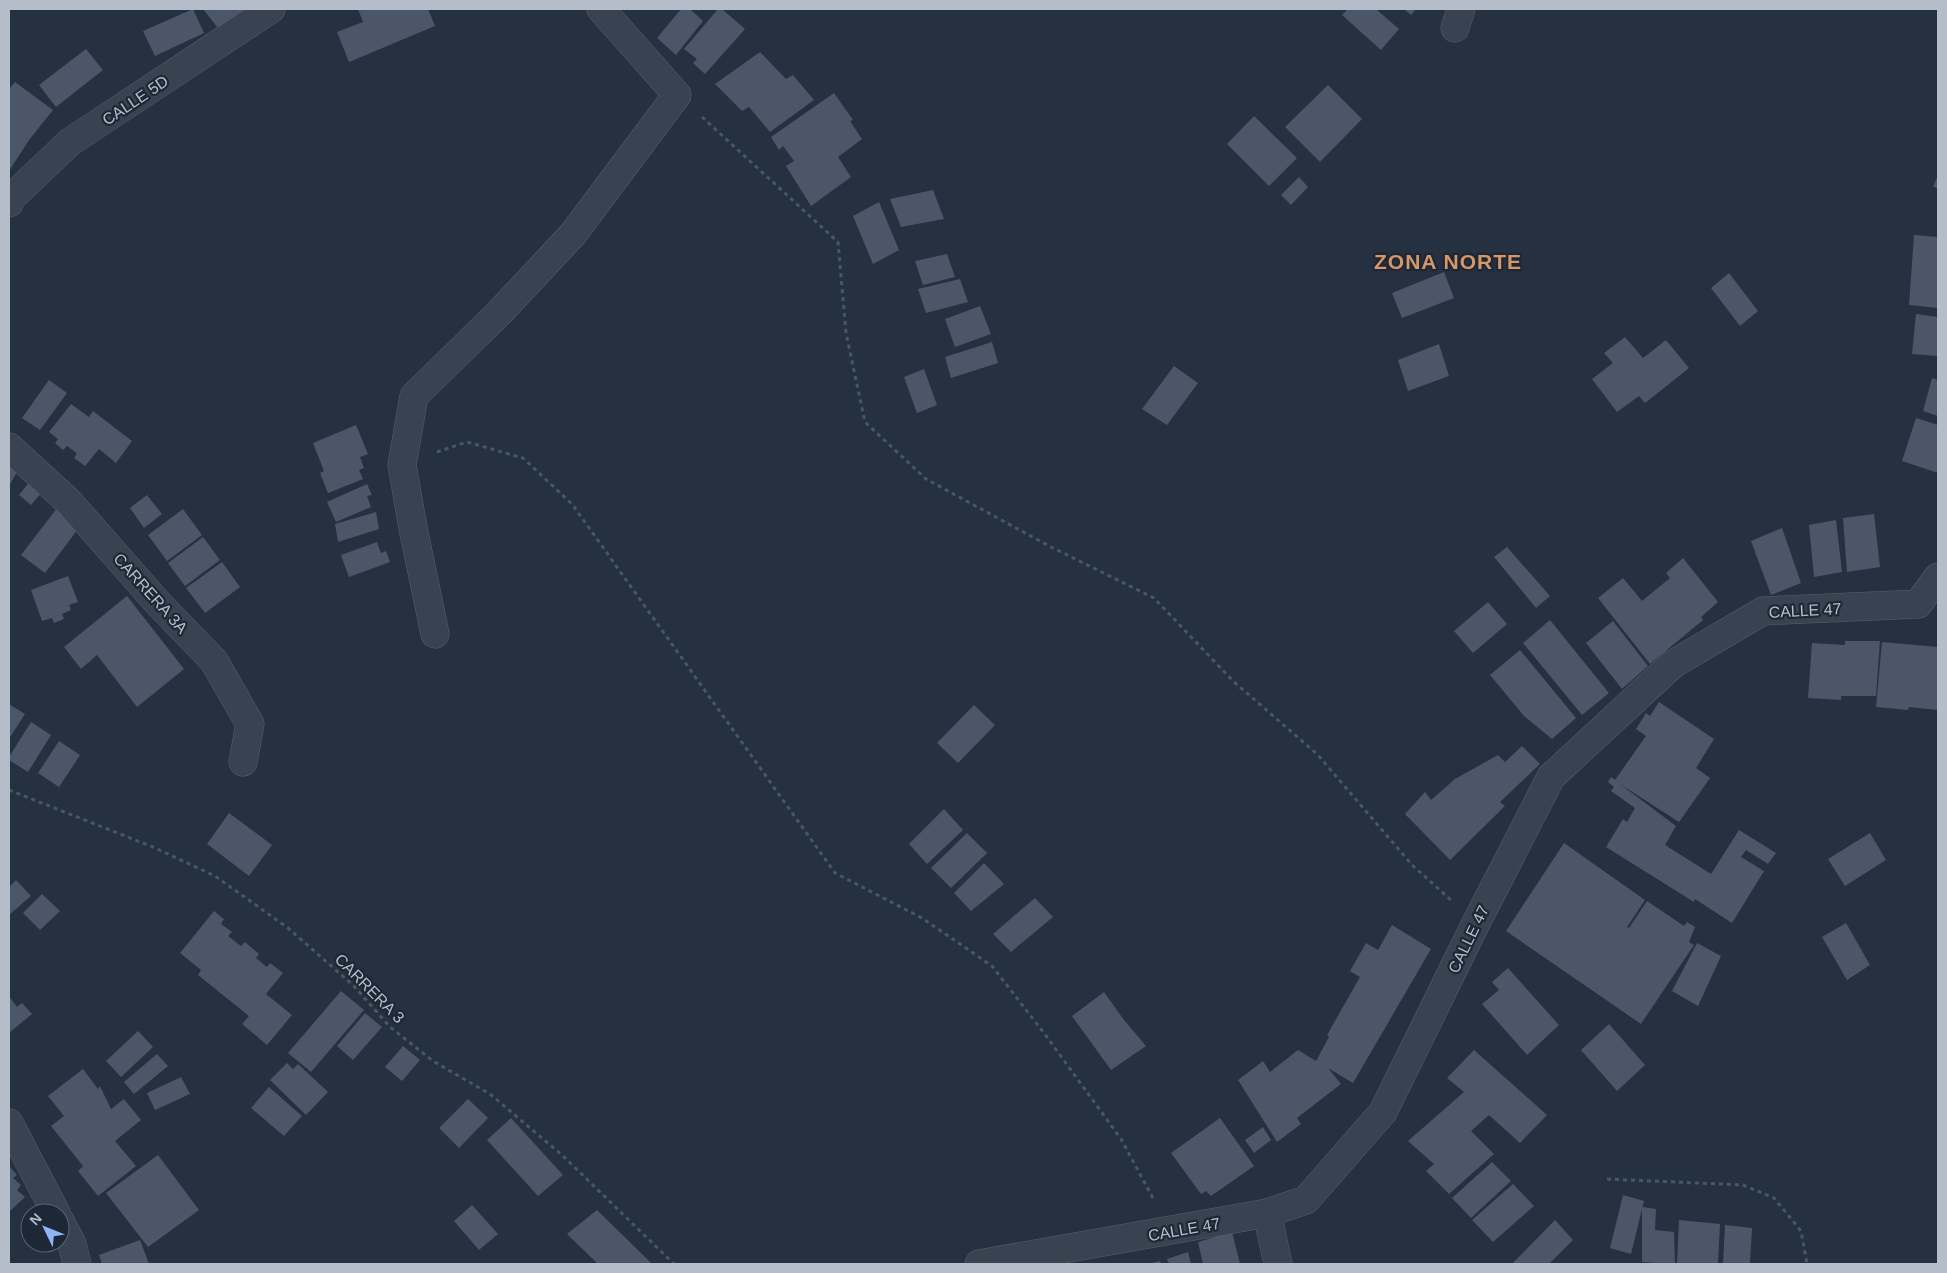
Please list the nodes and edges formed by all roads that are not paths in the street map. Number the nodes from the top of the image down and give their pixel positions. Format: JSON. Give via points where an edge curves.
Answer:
{"nodes":[{"id":1,"x":271,"y":9,"type":"edge"},
{"id":2,"x":601,"y":9,"type":"edge"},
{"id":3,"x":9,"y":203,"type":"edge"},
{"id":4,"x":9,"y":447,"type":"edge"},
{"id":5,"x":1938,"y":577,"type":"edge"},
{"id":6,"x":1928,"y":607,"type":"edge"},
{"id":7,"x":435,"y":634,"type":"dead end"},
{"id":8,"x":243,"y":762,"type":"dead end"},
{"id":9,"x":9,"y":1123,"type":"edge"},
{"id":10,"x":51,"y":1203,"type":"edge"},
{"id":11,"x":1267,"y":1213,"type":"junction"},
{"id":12,"x":70,"y":1240,"type":"edge"},
{"id":13,"x":77,"y":1264,"type":"edge"},
{"id":14,"x":979,"y":1264,"type":"edge"},
{"id":15,"x":1278,"y":1264,"type":"edge"}],
"edges":[{"from":1,"to":3,"type":"street","name":"CALLE 5D","via":[[70,142]]},
{"from":2,"to":7,"type":"street","via":[[677,95],[573,234],[500,312],[414,396],[402,465]]},
{"from":4,"to":8,"type":"street","name":"CARRERA 3A","via":[[69,502],[214,661],[250,724]]},
{"from":5,"to":6,"type":"street","name":"CALLE 47"},
{"from":6,"to":11,"type":"street","name":"CALLE 47","via":[[1763,611],[1673,664],[1551,777],[1384,1112],[1306,1200]]},
{"from":9,"to":10,"type":"street"},
{"from":11,"to":14,"type":"street","name":"CALLE 47"},
{"from":11,"to":15,"type":"street"},
{"from":12,"to":13,"type":"street"}]}
